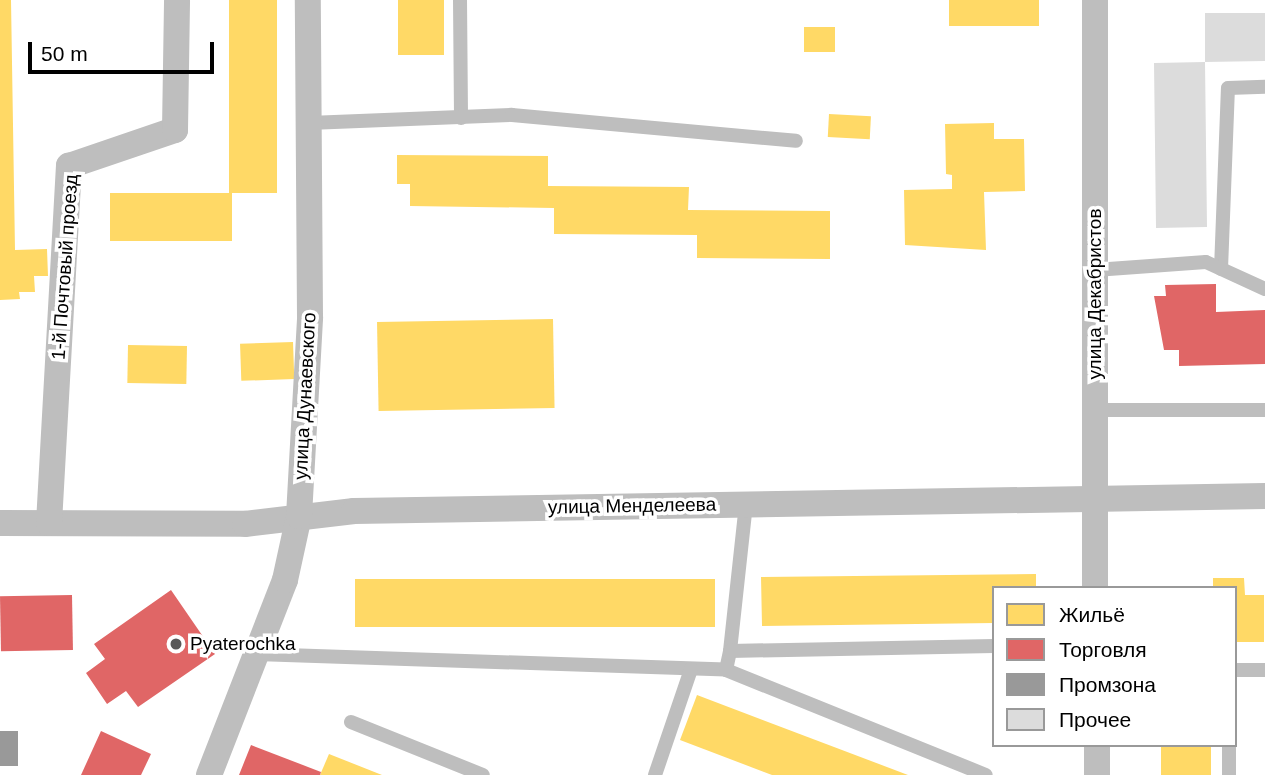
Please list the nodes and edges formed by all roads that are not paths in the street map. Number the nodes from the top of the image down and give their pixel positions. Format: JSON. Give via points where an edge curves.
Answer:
{"nodes":[{"id":1,"x":177,"y":0,"type":"edge"},
{"id":2,"x":308,"y":0,"type":"edge"},
{"id":3,"x":460,"y":0,"type":"edge"},
{"id":4,"x":1096,"y":0,"type":"edge"},
{"id":5,"x":1265,"y":88,"type":"edge"},
{"id":6,"x":461,"y":118,"type":"junction"},
{"id":7,"x":309,"y":124,"type":"junction"},
{"id":8,"x":796,"y":141,"type":"dead end"},
{"id":9,"x":1221,"y":269,"type":"junction"},
{"id":10,"x":1095,"y":270,"type":"junction"},
{"id":11,"x":1265,"y":289,"type":"edge"},
{"id":12,"x":1095,"y":410,"type":"junction"},
{"id":13,"x":1265,"y":410,"type":"edge"},
{"id":14,"x":1265,"y":496,"type":"edge"},
{"id":15,"x":1094,"y":498,"type":"junction"},
{"id":16,"x":746,"y":504,"type":"junction"},
{"id":17,"x":299,"y":516,"type":"junction"},
{"id":18,"x":0,"y":523,"type":"edge"},
{"id":19,"x":49,"y":523,"type":"junction"},
{"id":20,"x":1095,"y":586,"type":"edge"},
{"id":21,"x":992,"y":646,"type":"edge"},
{"id":22,"x":730,"y":651,"type":"junction"},
{"id":23,"x":256,"y":654,"type":"junction"},
{"id":24,"x":691,"y":669,"type":"junction"},
{"id":25,"x":726,"y":670,"type":"junction"},
{"id":26,"x":1237,"y":670,"type":"edge"},
{"id":27,"x":1265,"y":670,"type":"edge"},
{"id":28,"x":351,"y":722,"type":"dead end"},
{"id":29,"x":1097,"y":747,"type":"edge"},
{"id":30,"x":1229,"y":747,"type":"edge"},
{"id":31,"x":209,"y":775,"type":"edge"},
{"id":32,"x":483,"y":775,"type":"edge"},
{"id":33,"x":655,"y":775,"type":"edge"},
{"id":34,"x":986,"y":775,"type":"edge"},
{"id":35,"x":1097,"y":775,"type":"edge"},
{"id":36,"x":1229,"y":775,"type":"edge"}],
"edges":[{"from":1,"to":19,"type":"street","name":"1-й Почтовый проезд","via":[[175,130],[69,166]]},
{"from":2,"to":7,"type":"street","name":"улица Дунаевского"},
{"from":3,"to":6,"type":"lane"},
{"from":4,"to":10,"type":"street","name":"улица Декабристов"},
{"from":5,"to":9,"type":"lane","via":[[1228,88]]},
{"from":6,"to":7,"type":"lane"},
{"from":6,"to":8,"type":"lane","via":[[512,116]]},
{"from":7,"to":17,"type":"street","name":"улица Дунаевского","via":[[310,317]]},
{"from":9,"to":10,"type":"lane","via":[[1206,262]]},
{"from":9,"to":11,"type":"lane"},
{"from":10,"to":12,"type":"street","name":"улица Декабристов"},
{"from":12,"to":13,"type":"lane"},
{"from":12,"to":15,"type":"street","name":"улица Декабристов"},
{"from":14,"to":15,"type":"street","name":"улица Менделеева"},
{"from":15,"to":16,"type":"street","name":"улица Менделеева"},
{"from":15,"to":20,"type":"street","name":"улица Декабристов"},
{"from":16,"to":17,"type":"street","name":"улица Менделеева"},
{"from":16,"to":22,"type":"lane"},
{"from":17,"to":19,"type":"street","name":"улица Менделеева","via":[[245,524]]},
{"from":17,"to":23,"type":"street","name":"улица Дунаевского","via":[[285,580]]},
{"from":18,"to":19,"type":"street","name":"улица Менделеева"},
{"from":21,"to":22,"type":"lane"},
{"from":22,"to":25,"type":"lane"},
{"from":23,"to":24,"type":"lane"},
{"from":23,"to":31,"type":"street","name":"улица Дунаевского"},
{"from":24,"to":25,"type":"lane"},
{"from":24,"to":33,"type":"lane"},
{"from":25,"to":34,"type":"lane"},
{"from":26,"to":27,"type":"lane"},
{"from":28,"to":32,"type":"lane"},
{"from":29,"to":35,"type":"street"},
{"from":30,"to":36,"type":"lane"}]}
